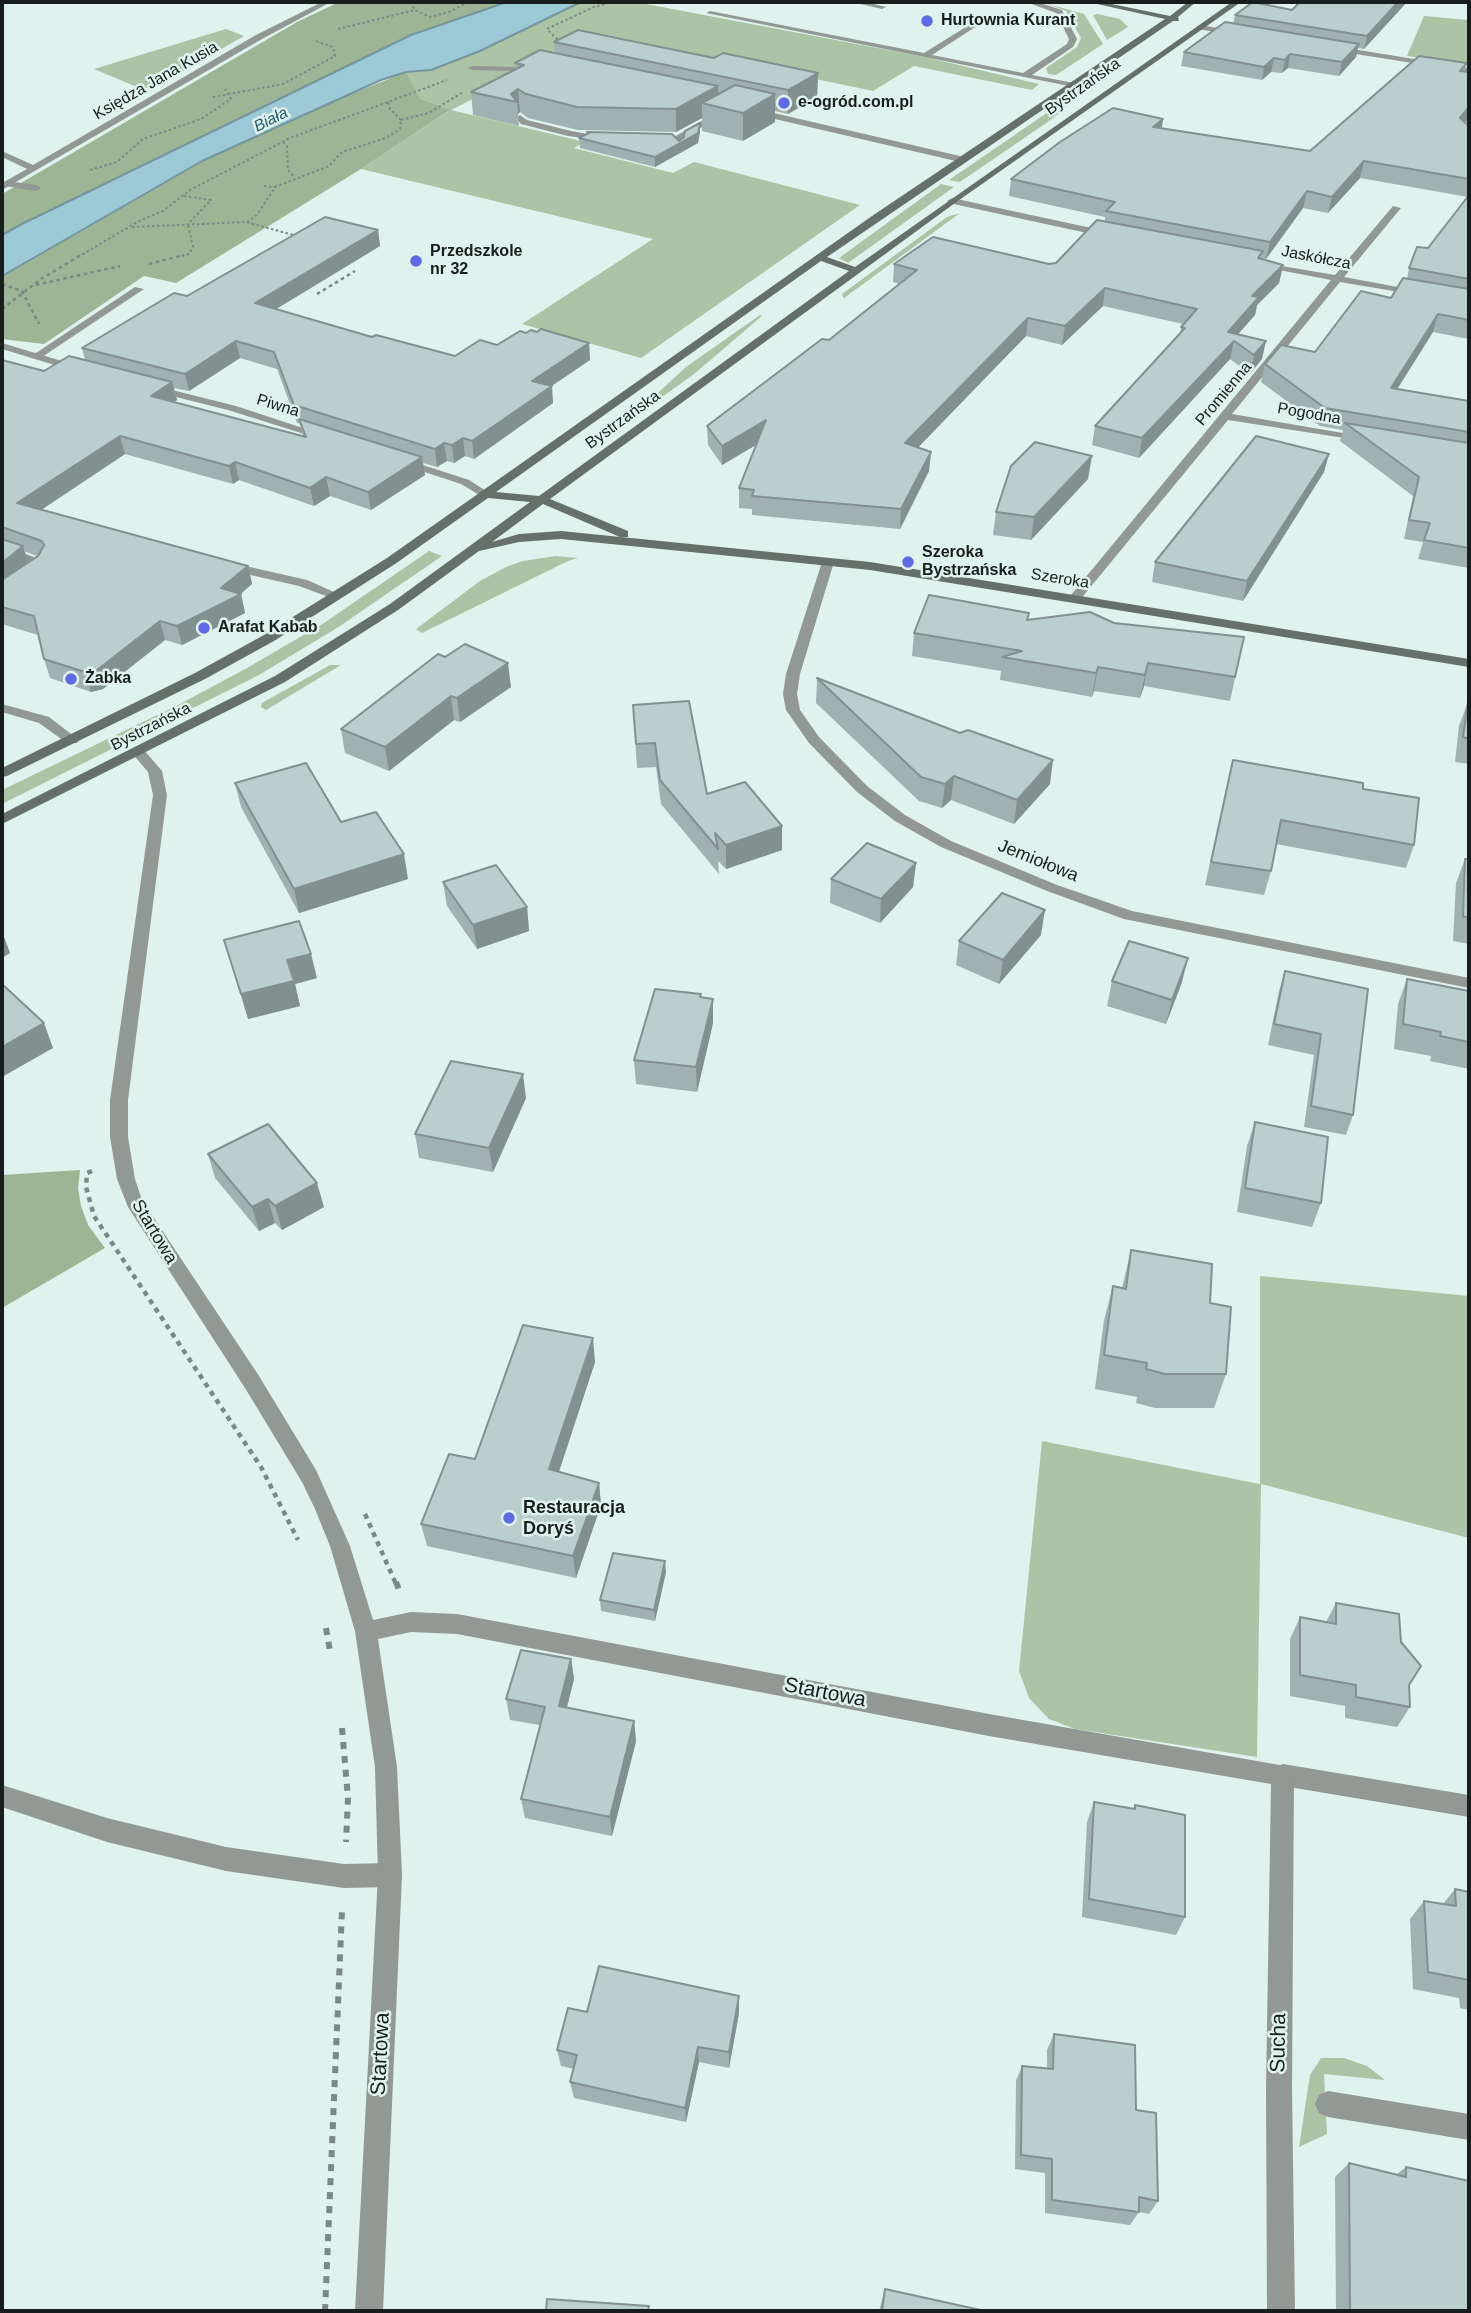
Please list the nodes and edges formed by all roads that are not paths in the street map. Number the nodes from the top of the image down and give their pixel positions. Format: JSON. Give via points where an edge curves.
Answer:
{"nodes":[{"id":1,"x":327,"y":2,"type":"edge"},
{"id":2,"x":856,"y":2,"type":"edge"},
{"id":3,"x":1030,"y":2,"type":"edge"},
{"id":4,"x":1092,"y":2,"type":"edge"},
{"id":5,"x":1192,"y":2,"type":"edge"},
{"id":6,"x":1237,"y":2,"type":"edge"},
{"id":7,"x":1155,"y":4,"type":"dead end"},
{"id":8,"x":882,"y":6,"type":"dead end"},
{"id":9,"x":710,"y":13,"type":"dead end"},
{"id":10,"x":1172,"y":18,"type":"junction"},
{"id":11,"x":1181,"y":21,"type":"dead end"},
{"id":12,"x":977,"y":22,"type":"dead end"},
{"id":13,"x":1195,"y":25,"type":"junction"},
{"id":14,"x":1245,"y":34,"type":"edge"},
{"id":15,"x":563,"y":44,"type":"edge"},
{"id":16,"x":1324,"y":47,"type":"edge"},
{"id":17,"x":927,"y":55,"type":"junction"},
{"id":18,"x":529,"y":65,"type":"junction"},
{"id":19,"x":541,"y":67,"type":"edge"},
{"id":20,"x":472,"y":68,"type":"dead end"},
{"id":21,"x":1469,"y":70,"type":"edge"},
{"id":22,"x":1026,"y":75,"type":"junction"},
{"id":23,"x":1071,"y":85,"type":"junction"},
{"id":24,"x":746,"y":110,"type":"edge"},
{"id":25,"x":520,"y":118,"type":"edge"},
{"id":26,"x":713,"y":118,"type":"edge"},
{"id":27,"x":666,"y":138,"type":"edge"},
{"id":28,"x":616,"y":139,"type":"edge"},
{"id":29,"x":2,"y":154,"type":"edge"},
{"id":30,"x":960,"y":159,"type":"junction"},
{"id":31,"x":34,"y":169,"type":"junction"},
{"id":32,"x":5,"y":186,"type":"edge"},
{"id":33,"x":36,"y":188,"type":"dead end"},
{"id":34,"x":952,"y":201,"type":"junction"},
{"id":35,"x":1396,"y":208,"type":"dead end"},
{"id":36,"x":1126,"y":238,"type":"edge"},
{"id":37,"x":820,"y":257,"type":"junction"},
{"id":38,"x":1246,"y":261,"type":"edge"},
{"id":39,"x":857,"y":271,"type":"junction"},
{"id":40,"x":1339,"y":279,"type":"junction"},
{"id":41,"x":139,"y":289,"type":"dead end"},
{"id":42,"x":1430,"y":296,"type":"edge"},
{"id":43,"x":2,"y":346,"type":"edge"},
{"id":44,"x":38,"y":355,"type":"junction"},
{"id":45,"x":97,"y":374,"type":"edge"},
{"id":46,"x":138,"y":384,"type":"edge"},
{"id":47,"x":1226,"y":416,"type":"junction"},
{"id":48,"x":334,"y":440,"type":"edge"},
{"id":49,"x":1375,"y":441,"type":"edge"},
{"id":50,"x":385,"y":456,"type":"edge"},
{"id":51,"x":485,"y":494,"type":"junction"},
{"id":52,"x":543,"y":500,"type":"junction"},
{"id":53,"x":516,"y":519,"type":"junction"},
{"id":54,"x":561,"y":535,"type":"junction"},
{"id":55,"x":643,"y":541,"type":"junction"},
{"id":56,"x":2,"y":550,"type":"edge"},
{"id":57,"x":472,"y":551,"type":"junction"},
{"id":58,"x":828,"y":562,"type":"junction"},
{"id":59,"x":216,"y":563,"type":"edge"},
{"id":60,"x":2,"y":596,"type":"edge"},
{"id":61,"x":337,"y":596,"type":"junction"},
{"id":62,"x":1075,"y":598,"type":"junction"},
{"id":63,"x":1469,"y":663,"type":"edge"},
{"id":64,"x":2,"y":708,"type":"edge"},
{"id":65,"x":72,"y":740,"type":"junction"},
{"id":66,"x":139,"y":753,"type":"junction"},
{"id":67,"x":2,"y":773,"type":"edge"},
{"id":68,"x":2,"y":820,"type":"edge"},
{"id":69,"x":1469,"y":983,"type":"edge"},
{"id":70,"x":366,"y":1631,"type":"junction"},
{"id":71,"x":1283,"y":1775,"type":"junction"},
{"id":72,"x":2,"y":1796,"type":"edge"},
{"id":73,"x":1469,"y":1806,"type":"edge"},
{"id":74,"x":390,"y":1875,"type":"junction"},
{"id":75,"x":1328,"y":2104,"type":"dead end"},
{"id":76,"x":1469,"y":2127,"type":"edge"},
{"id":77,"x":369,"y":2311,"type":"edge"},
{"id":78,"x":1281,"y":2311,"type":"edge"}],
"edges":[{"from":1,"to":31,"type":"street","name":"Księdza Jana Kusia"},
{"from":2,"to":8,"type":"street"},
{"from":3,"to":22,"type":"street","via":[[1059,12],[1073,39]]},
{"from":4,"to":10,"type":"main road"},
{"from":5,"to":10,"type":"main road","name":"Bystrzańska"},
{"from":6,"to":13,"type":"main road","name":"Bystrzańska"},
{"from":7,"to":10,"type":"main road"},
{"from":9,"to":17,"type":"street"},
{"from":10,"to":11,"type":"main road"},
{"from":10,"to":23,"type":"main road","name":"Bystrzańska"},
{"from":12,"to":17,"type":"street"},
{"from":13,"to":14,"type":"street"},
{"from":13,"to":34,"type":"main road","name":"Bystrzańska"},
{"from":15,"to":18,"type":"street"},
{"from":16,"to":21,"type":"street"},
{"from":17,"to":22,"type":"street"},
{"from":18,"to":19,"type":"street"},
{"from":18,"to":20,"type":"street"},
{"from":22,"to":23,"type":"street"},
{"from":23,"to":30,"type":"main road","name":"Bystrzańska"},
{"from":24,"to":30,"type":"street"},
{"from":25,"to":28,"type":"street","via":[[578,136]]},
{"from":26,"to":27,"type":"street","via":[[679,141]]},
{"from":29,"to":31,"type":"street"},
{"from":30,"to":37,"type":"main road","name":"Bystrzańska"},
{"from":31,"to":32,"type":"street","name":"Księdza Jana Kusia"},
{"from":32,"to":33,"type":"street"},
{"from":34,"to":36,"type":"street"},
{"from":34,"to":39,"type":"main road","name":"Bystrzańska"},
{"from":35,"to":40,"type":"street","name":"Promienna"},
{"from":37,"to":39,"type":"main road"},
{"from":37,"to":51,"type":"main road","name":"Bystrzańska"},
{"from":38,"to":40,"type":"street","name":"Jaskółcza"},
{"from":39,"to":52,"type":"main road","name":"Bystrzańska"},
{"from":40,"to":42,"type":"street","name":"Jaskółcza"},
{"from":40,"to":47,"type":"street","name":"Promienna"},
{"from":41,"to":44,"type":"street"},
{"from":43,"to":44,"type":"street"},
{"from":44,"to":45,"type":"street"},
{"from":46,"to":48,"type":"street","name":"Piwna"},
{"from":47,"to":49,"type":"street","name":"Pogodna"},
{"from":47,"to":62,"type":"street","name":"Promienna"},
{"from":50,"to":51,"type":"street","via":[[465,482]]},
{"from":51,"to":52,"type":"main road"},
{"from":51,"to":53,"type":"main road","name":"Szeroka"},
{"from":51,"to":61,"type":"main road","name":"Bystrzańska"},
{"from":52,"to":53,"type":"main road","name":"Bystrzańska"},
{"from":52,"to":55,"type":"main road","name":"Szeroka"},
{"from":53,"to":54,"type":"main road","name":"Szeroka"},
{"from":53,"to":57,"type":"main road","name":"Bystrzańska"},
{"from":54,"to":55,"type":"main road","name":"Szeroka"},
{"from":54,"to":57,"type":"main road","name":"Szeroka","via":[[519,538]]},
{"from":55,"to":58,"type":"main road","name":"Szeroka"},
{"from":56,"to":60,"type":"street","via":[[41,562]]},
{"from":57,"to":66,"type":"main road","name":"Bystrzańska","via":[[280,679]]},
{"from":58,"to":62,"type":"main road","name":"Szeroka"},
{"from":58,"to":69,"type":"street","name":"Jemiołowa","via":[[793,674],[793,710],[814,740],[900,818],[946,844],[1129,915]]},
{"from":59,"to":61,"type":"street","via":[[303,583]]},
{"from":61,"to":65,"type":"main road","name":"Bystrzańska","via":[[200,676]]},
{"from":62,"to":63,"type":"main road","name":"Szeroka"},
{"from":64,"to":65,"type":"street","via":[[44,720]]},
{"from":65,"to":67,"type":"main road","name":"Bystrzańska"},
{"from":66,"to":68,"type":"main road","name":"Bystrzańska"},
{"from":66,"to":70,"type":"street","name":"Startowa","via":[[155,771],[160,795],[119,1100],[121,1156],[134,1202],[309,1476],[340,1546]]},
{"from":70,"to":71,"type":"street","name":"Startowa","via":[[411,1622],[457,1624],[989,1725]]},
{"from":70,"to":74,"type":"street","name":"Startowa","via":[[386,1767]]},
{"from":71,"to":73,"type":"street","name":"Startowa"},
{"from":71,"to":78,"type":"street","name":"Sucha"},
{"from":72,"to":74,"type":"street","via":[[107,1830],[226,1859],[344,1876]]},
{"from":74,"to":77,"type":"street","name":"Startowa"},
{"from":75,"to":76,"type":"street"}]}
